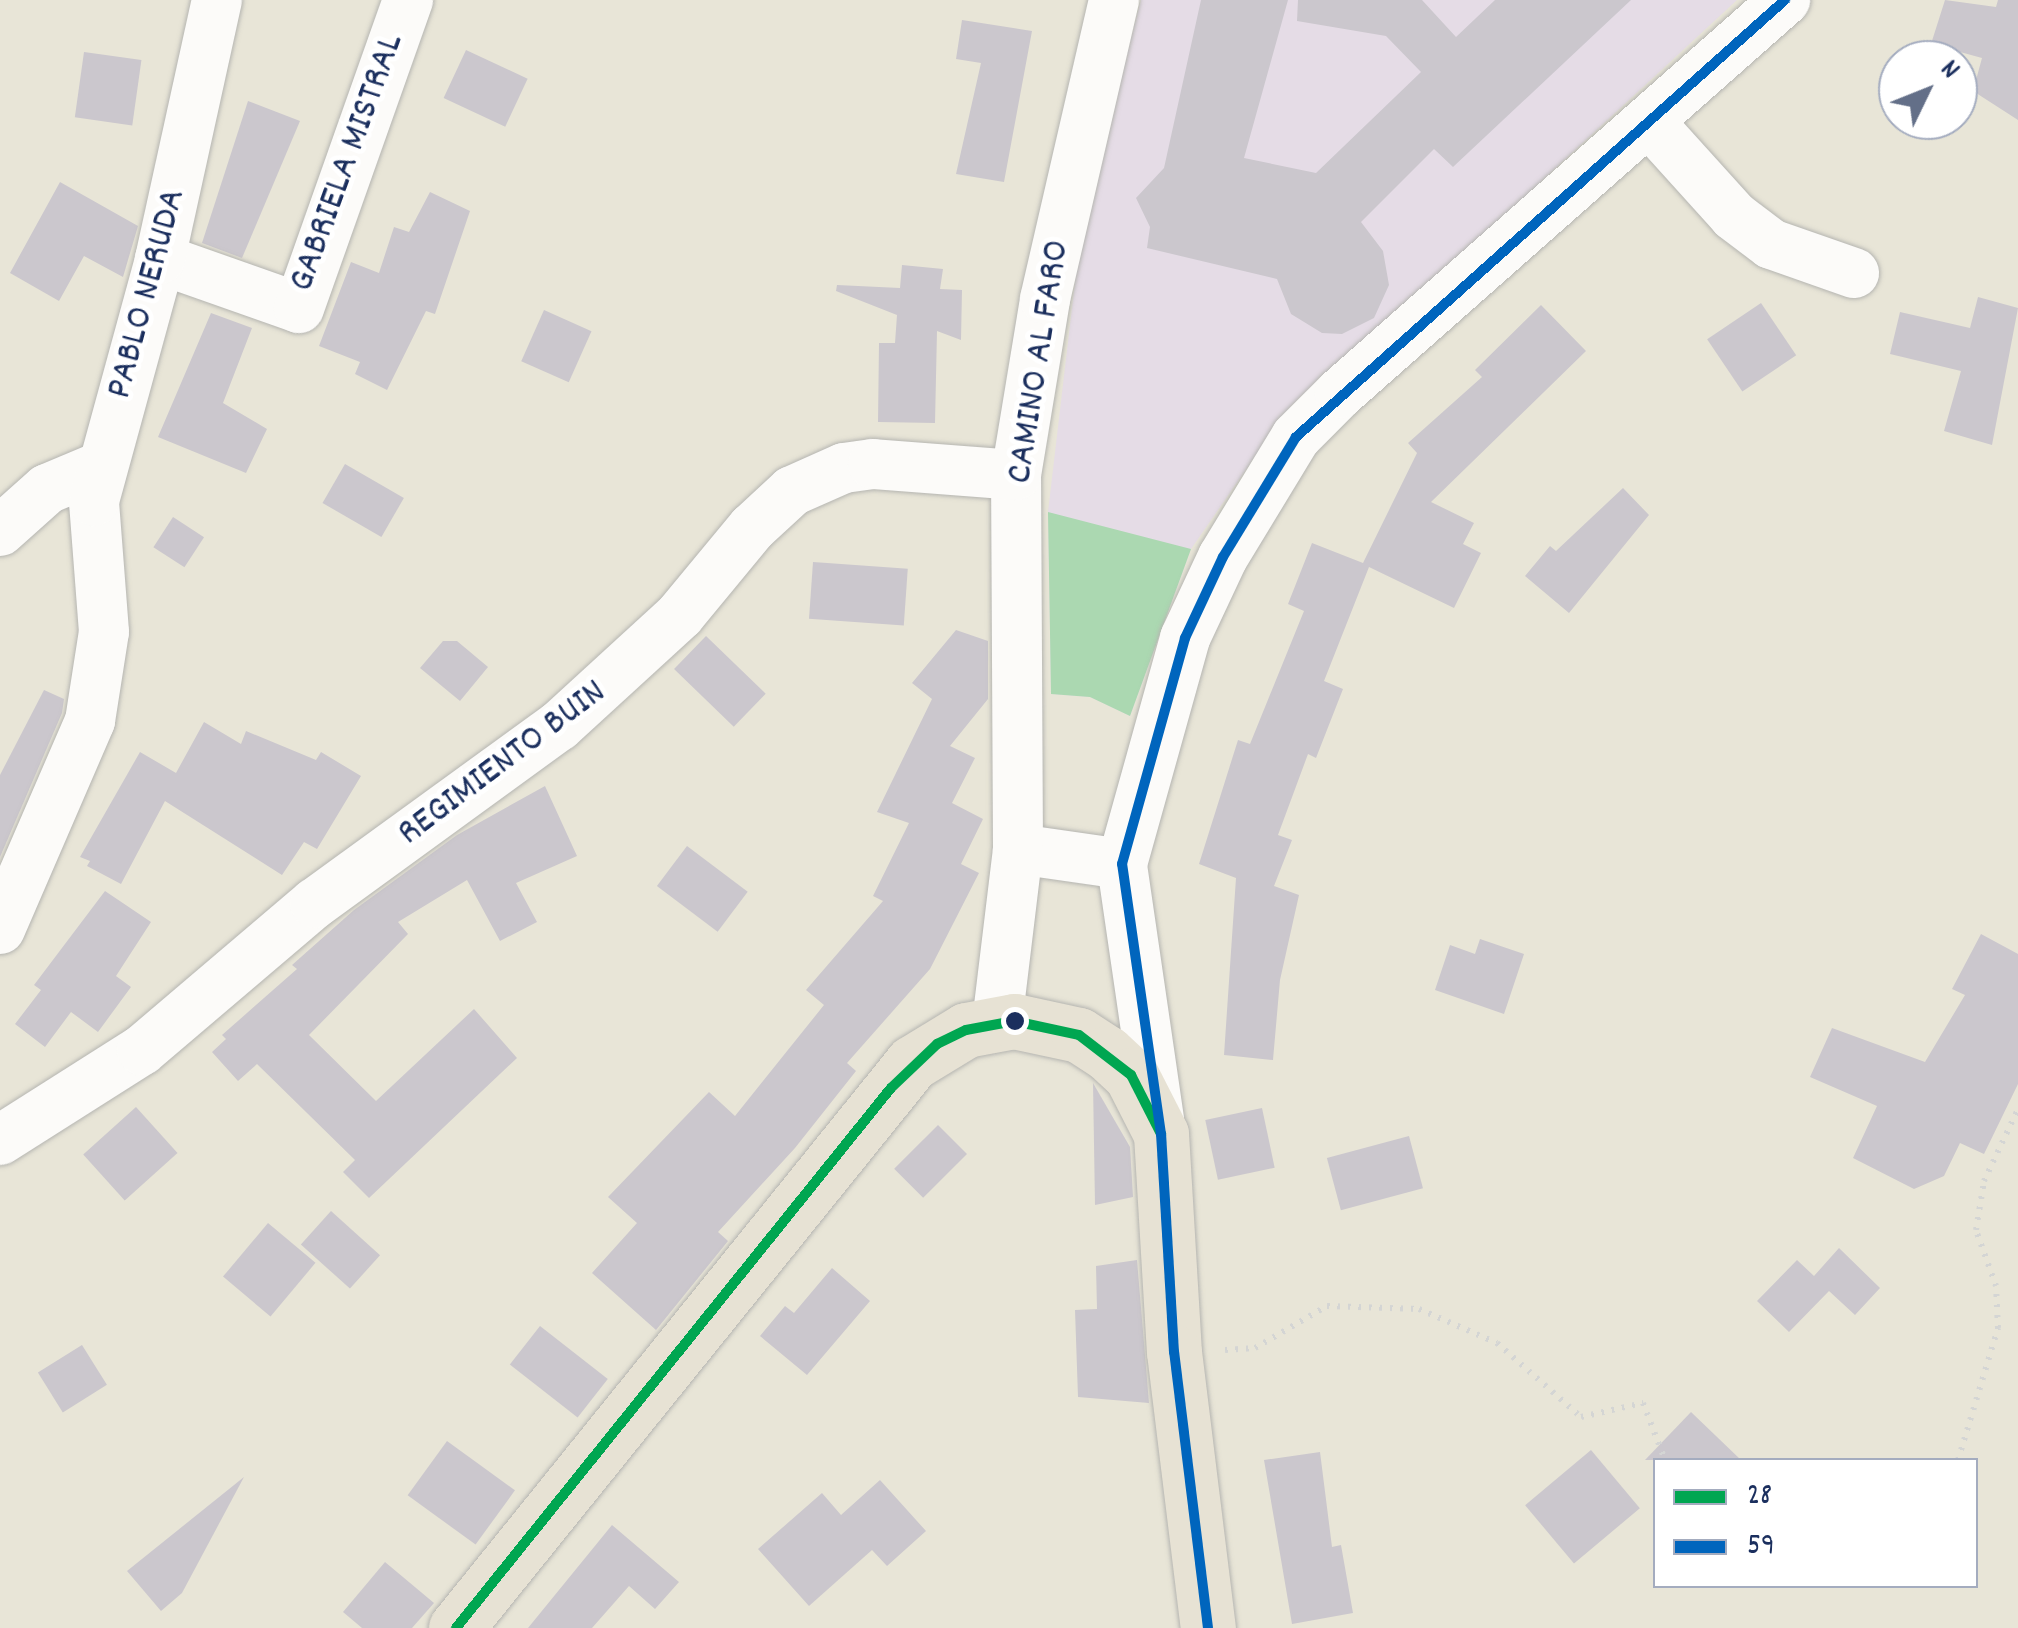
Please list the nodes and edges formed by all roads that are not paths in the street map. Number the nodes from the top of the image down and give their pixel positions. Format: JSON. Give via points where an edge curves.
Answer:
{"nodes":[{"id":1,"x":217,"y":0,"type":"edge"},
{"id":2,"x":408,"y":0,"type":"edge"},
{"id":3,"x":1114,"y":0,"type":"edge"},
{"id":4,"x":1785,"y":0,"type":"edge"},
{"id":5,"x":1651,"y":124,"type":"junction"},
{"id":6,"x":160,"y":259,"type":"junction"},
{"id":7,"x":1854,"y":273,"type":"dead end"},
{"id":8,"x":102,"y":466,"type":"junction"},
{"id":9,"x":1016,"y":475,"type":"junction"},
{"id":10,"x":0,"y":531,"type":"edge"},
{"id":11,"x":1018,"y":850,"type":"junction"},
{"id":12,"x":1122,"y":864,"type":"junction"},
{"id":13,"x":0,"y":929,"type":"edge"},
{"id":14,"x":997,"y":1022,"type":"junction"},
{"id":15,"x":1161,"y":1134,"type":"junction"},
{"id":16,"x":0,"y":1140,"type":"edge"},
{"id":17,"x":456,"y":1628,"type":"edge"},
{"id":18,"x":1208,"y":1628,"type":"edge"}],
"edges":[{"from":1,"to":6,"type":"street","name":"PABLO NERUDA"},
{"from":2,"to":6,"type":"street","name":"GABRIELA MISTRAL","via":[[299,308]]},
{"from":3,"to":9,"type":"street","name":"CAMINO AL FARO","via":[[1045,299]]},
{"from":4,"to":5,"type":"street"},
{"from":5,"to":7,"type":"street","via":[[1734,216],[1770,244]]},
{"from":5,"to":12,"type":"street","via":[[1296,437],[1223,557],[1185,638]]},
{"from":6,"to":8,"type":"street","name":"PABLO NERUDA"},
{"from":8,"to":10,"type":"street","via":[[47,488]]},
{"from":8,"to":13,"type":"street","name":"PABLO NERUDA","via":[[92,538],[102,602],[100,677],[73,764]]},
{"from":9,"to":11,"type":"street","name":"CAMINO AL FARO"},
{"from":9,"to":16,"type":"street","name":"REGIMIENTO BUIN","via":[[873,464],[792,491],[680,615],[559,726],[315,903],[142,1050]]},
{"from":11,"to":12,"type":"street"},
{"from":11,"to":14,"type":"street","name":"CAMINO AL FARO"},
{"from":12,"to":15,"type":"street"},
{"from":14,"to":15,"type":"main road","via":[[1048,1025],[1107,1053],[1131,1075]]},
{"from":14,"to":17,"type":"main road","via":[[966,1030],[912,1063]]},
{"from":15,"to":18,"type":"main road","via":[[1174,1352]]}]}
